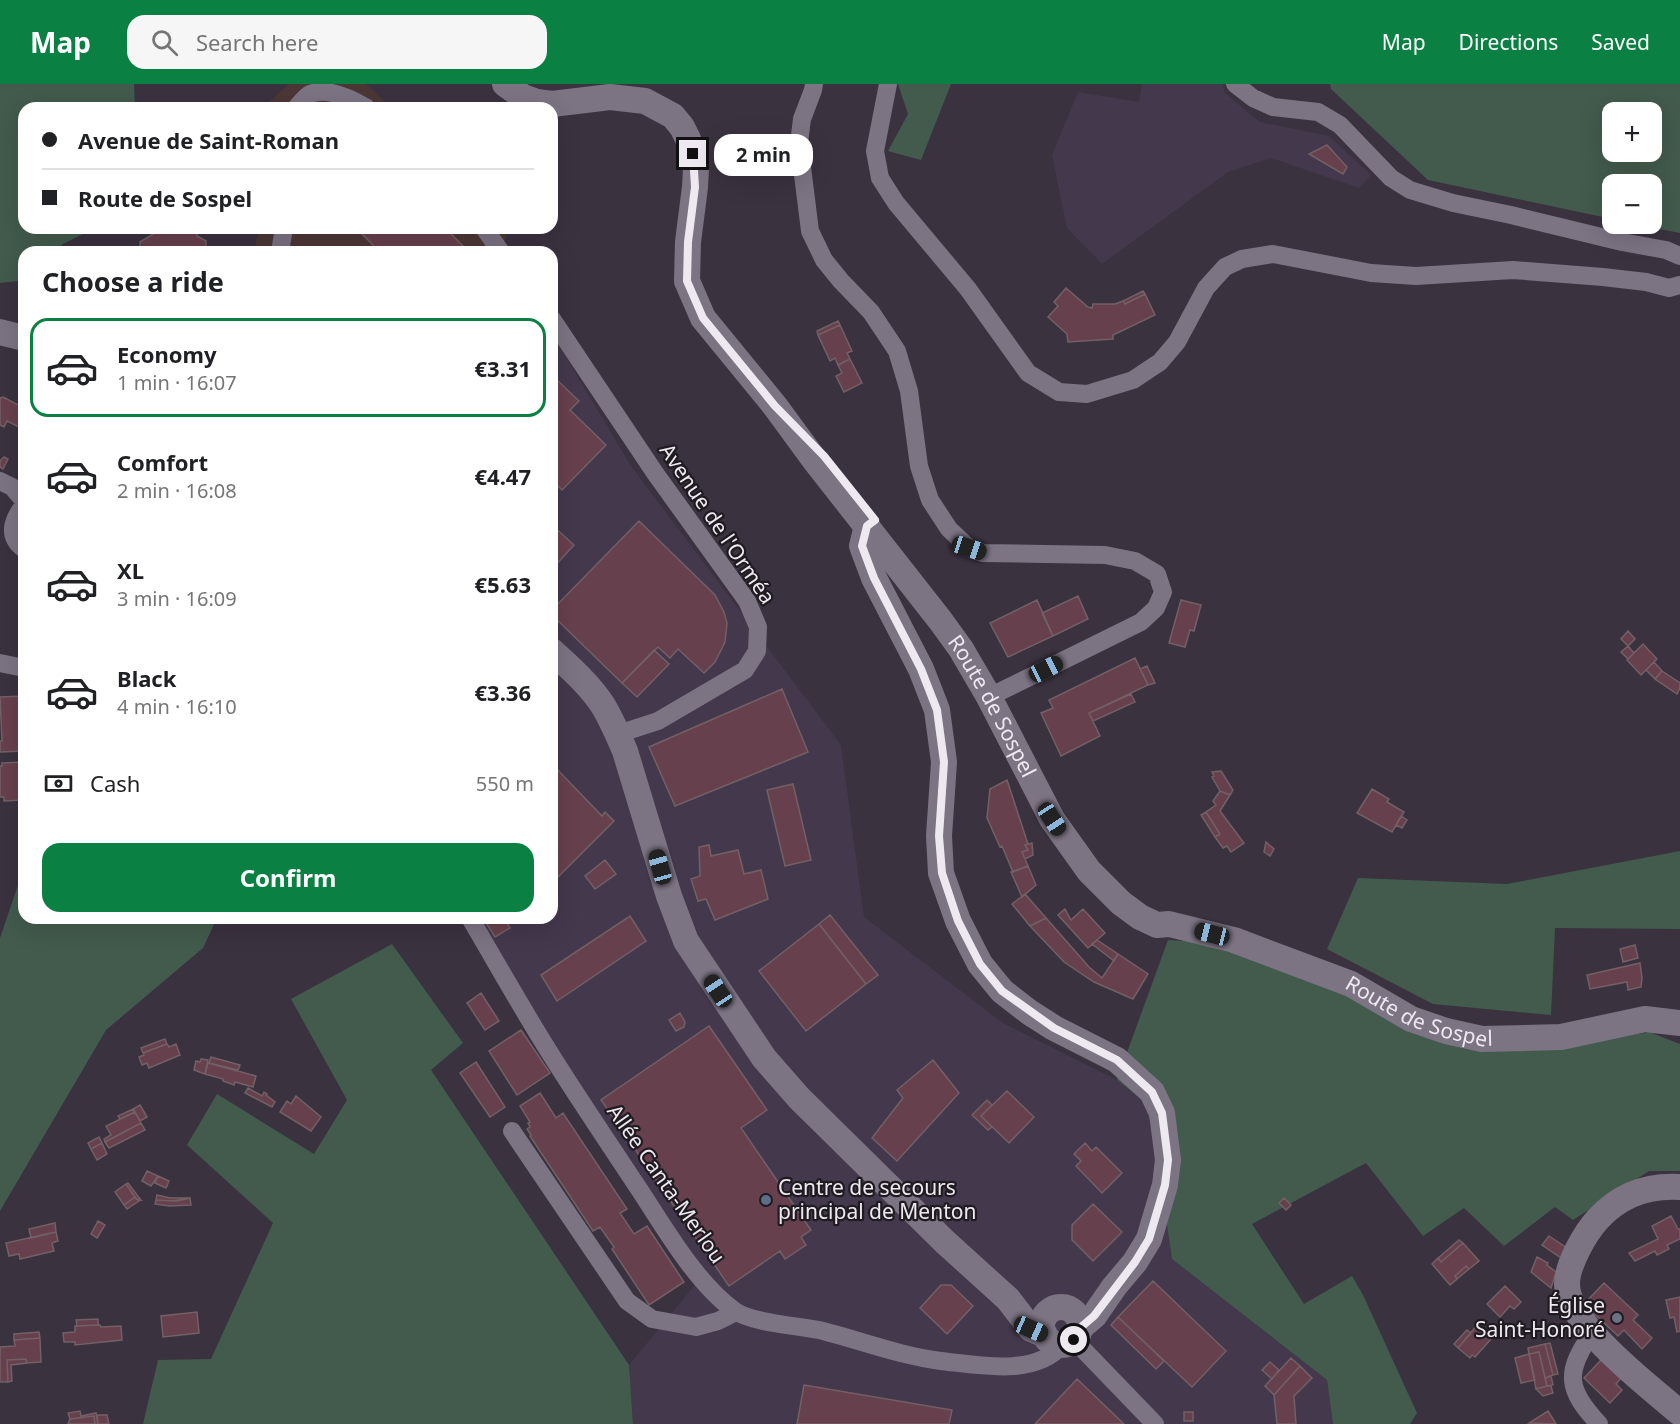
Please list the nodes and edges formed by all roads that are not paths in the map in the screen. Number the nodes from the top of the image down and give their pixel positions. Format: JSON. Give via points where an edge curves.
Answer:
{"nodes":[{"id":1,"x":505,"y":84,"type":"edge"},
{"id":2,"x":814,"y":84,"type":"edge"},
{"id":3,"x":888,"y":84,"type":"edge"},
{"id":4,"x":1235,"y":84,"type":"edge"},
{"id":5,"x":302,"y":102,"type":"edge"},
{"id":6,"x":357,"y":102,"type":"edge"},
{"id":7,"x":537,"y":102,"type":"edge"},
{"id":8,"x":558,"y":104,"type":"edge"},
{"id":9,"x":1680,"y":255,"type":"edge"},
{"id":10,"x":1680,"y":285,"type":"edge"},
{"id":11,"x":558,"y":328,"type":"edge"},
{"id":12,"x":0,"y":332,"type":"edge"},
{"id":13,"x":18,"y":336,"type":"edge"},
{"id":14,"x":0,"y":481,"type":"edge"},
{"id":15,"x":18,"y":494,"type":"edge"},
{"id":16,"x":18,"y":513,"type":"edge"},
{"id":17,"x":871,"y":523,"type":"junction"},
{"id":18,"x":18,"y":543,"type":"edge"},
{"id":19,"x":558,"y":657,"type":"edge"},
{"id":20,"x":0,"y":663,"type":"edge"},
{"id":21,"x":18,"y":667,"type":"edge"},
{"id":22,"x":994,"y":695,"type":"junction"},
{"id":23,"x":618,"y":734,"type":"junction"},
{"id":24,"x":474,"y":924,"type":"edge"},
{"id":25,"x":1680,"y":1023,"type":"edge"},
{"id":26,"x":512,"y":1131,"type":"dead end"},
{"id":27,"x":1680,"y":1187,"type":"edge"},
{"id":28,"x":736,"y":1312,"type":"junction"},
{"id":29,"x":1063,"y":1328,"type":"junction"},
{"id":30,"x":1592,"y":1333,"type":"junction"},
{"id":31,"x":1680,"y":1413,"type":"edge"},
{"id":32,"x":1155,"y":1424,"type":"edge"},
{"id":33,"x":1599,"y":1424,"type":"edge"}],
"edges":[{"from":1,"to":7,"type":"main road","name":"Route de Sospel"},
{"from":2,"to":22,"type":"street","via":[[802,119],[799,143],[810,231],[824,260],[871,312],[897,351],[909,391],[930,500],[969,548],[983,553],[1105,555],[1135,561],[1156,574],[1163,592],[1156,608],[1141,622]]},
{"from":3,"to":10,"type":"street","via":[[875,151],[880,178],[1028,373],[1059,392],[1087,394],[1133,380],[1160,362],[1177,342],[1206,288],[1225,267],[1242,259],[1273,254],[1371,273],[1416,276],[1513,270],[1646,282],[1669,288]]},
{"from":4,"to":9,"type":"street","via":[[1273,107],[1317,112],[1340,125],[1391,178],[1410,190]]},
{"from":5,"to":6,"type":"street","via":[[309,94],[327,92]]},
{"from":8,"to":17,"type":"main road","name":"Route de Sospel","via":[[626,97],[645,101],[673,116],[688,139],[696,169],[687,281],[703,318],[816,462]]},
{"from":11,"to":23,"type":"street","name":"Avenue de l'Orméa","via":[[747,601],[758,627],[757,651],[745,670],[658,721]]},
{"from":12,"to":13,"type":"main road"},
{"from":14,"to":15,"type":"street"},
{"from":16,"to":18,"type":"street","via":[[13,534]]},
{"from":17,"to":22,"type":"main road","name":"Route de Sospel"},
{"from":17,"to":29,"type":"main road","via":[[862,546],[937,710],[944,762],[939,836],[942,873],[958,921],[980,964],[1002,991],[1054,1028],[1117,1060],[1152,1092],[1162,1113],[1168,1160],[1149,1239],[1114,1287]]},
{"from":19,"to":23,"type":"main road","via":[[601,702]]},
{"from":20,"to":21,"type":"street"},
{"from":22,"to":25,"type":"main road","name":"Route de Sospel","via":[[1052,819],[1089,871],[1140,917],[1234,940],[1351,984],[1411,1019],[1482,1039],[1561,1037],[1645,1019]]},
{"from":23,"to":29,"type":"main road","via":[[686,941],[764,1058],[799,1098],[1008,1299]]},
{"from":24,"to":28,"type":"street","name":"Allée Canta-Merlou","via":[[548,1050],[686,1260]]},
{"from":26,"to":28,"type":"street","via":[[627,1301],[652,1319],[696,1327]]},
{"from":27,"to":30,"type":"main road","via":[[1634,1192],[1609,1207],[1590,1227],[1574,1258],[1567,1284],[1576,1313]]},
{"from":28,"to":29,"type":"street","name":"Allée Canta-Merlou","via":[[932,1359],[1003,1366],[1023,1364],[1033,1348]]},
{"from":29,"to":32,"type":"street"},
{"from":30,"to":31,"type":"main road"},
{"from":30,"to":33,"type":"street","via":[[1579,1352],[1572,1388]]}]}
